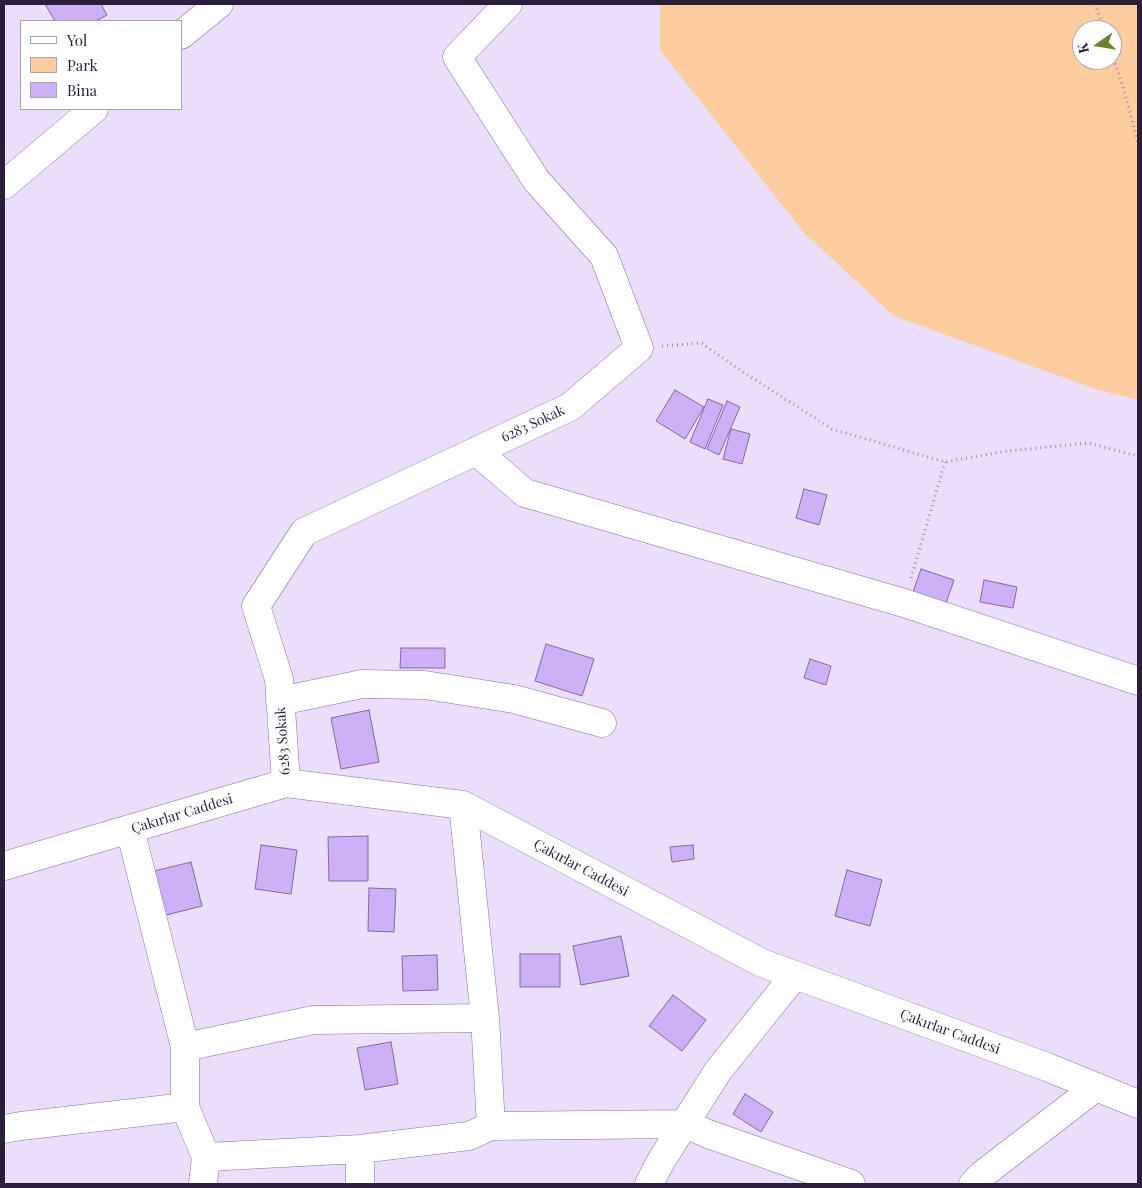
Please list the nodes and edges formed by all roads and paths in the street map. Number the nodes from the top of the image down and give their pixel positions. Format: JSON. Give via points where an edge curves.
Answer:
{"nodes":[{"id":1,"x":219,"y":4,"type":"edge"},
{"id":2,"x":508,"y":4,"type":"edge"},
{"id":3,"x":1095,"y":4,"type":"edge"},
{"id":4,"x":1101,"y":20,"type":"edge"},
{"id":5,"x":182,"y":34,"type":"edge"},
{"id":6,"x":1117,"y":70,"type":"edge"},
{"id":7,"x":93,"y":110,"type":"edge"},
{"id":8,"x":1138,"y":143,"type":"edge"},
{"id":9,"x":4,"y":185,"type":"edge"},
{"id":10,"x":639,"y":348,"type":"junction"},
{"id":11,"x":476,"y":451,"type":"junction"},
{"id":12,"x":1138,"y":456,"type":"edge"},
{"id":13,"x":946,"y":462,"type":"junction"},
{"id":14,"x":904,"y":603,"type":"junction"},
{"id":15,"x":1138,"y":681,"type":"edge"},
{"id":16,"x":280,"y":701,"type":"junction"},
{"id":17,"x":602,"y":723,"type":"dead end"},
{"id":18,"x":286,"y":783,"type":"junction"},
{"id":19,"x":463,"y":805,"type":"junction"},
{"id":20,"x":130,"y":829,"type":"junction"},
{"id":21,"x":4,"y":866,"type":"edge"},
{"id":22,"x":796,"y":975,"type":"junction"},
{"id":23,"x":485,"y":1018,"type":"junction"},
{"id":24,"x":185,"y":1047,"type":"junction"},
{"id":25,"x":1096,"y":1087,"type":"junction"},
{"id":26,"x":1138,"y":1104,"type":"edge"},
{"id":27,"x":185,"y":1107,"type":"junction"},
{"id":28,"x":685,"y":1124,"type":"junction"},
{"id":29,"x":491,"y":1126,"type":"junction"},
{"id":30,"x":4,"y":1129,"type":"edge"},
{"id":31,"x":360,"y":1149,"type":"junction"},
{"id":32,"x":206,"y":1157,"type":"junction"},
{"id":33,"x":203,"y":1184,"type":"edge"},
{"id":34,"x":360,"y":1184,"type":"edge"},
{"id":35,"x":649,"y":1184,"type":"edge"},
{"id":36,"x":851,"y":1184,"type":"edge"},
{"id":37,"x":973,"y":1184,"type":"edge"}],
"edges":[{"from":1,"to":5,"type":"street"},
{"from":2,"to":10,"type":"street","via":[[457,57],[536,180],[604,256]]},
{"from":3,"to":4,"type":"path"},
{"from":6,"to":8,"type":"path"},
{"from":7,"to":9,"type":"street"},
{"from":10,"to":11,"type":"street","name":"6283 Sokak","via":[[570,407]]},
{"from":10,"to":13,"type":"path","via":[[701,343],[832,429]]},
{"from":11,"to":14,"type":"street","via":[[525,493]]},
{"from":11,"to":16,"type":"street","name":"6283 Sokak","via":[[304,532],[256,606],[279,679]]},
{"from":12,"to":13,"type":"path","via":[[1088,443],[1007,451]]},
{"from":13,"to":14,"type":"path"},
{"from":14,"to":15,"type":"street"},
{"from":16,"to":17,"type":"street","via":[[362,684],[426,685],[514,699]]},
{"from":16,"to":18,"type":"street","name":"6283 Sokak"},
{"from":18,"to":19,"type":"street","name":"Çakırlar Caddesi"},
{"from":18,"to":20,"type":"street","name":"Çakırlar Caddesi"},
{"from":19,"to":22,"type":"street","name":"Çakırlar Caddesi","via":[[762,963]]},
{"from":19,"to":23,"type":"street"},
{"from":20,"to":21,"type":"street","name":"Çakırlar Caddesi"},
{"from":20,"to":24,"type":"street"},
{"from":22,"to":25,"type":"street","name":"Çakırlar Caddesi"},
{"from":22,"to":28,"type":"street","via":[[718,1071]]},
{"from":23,"to":24,"type":"street","via":[[313,1020]]},
{"from":23,"to":29,"type":"street"},
{"from":24,"to":27,"type":"street"},
{"from":25,"to":26,"type":"street","name":"Çakırlar Caddesi"},
{"from":25,"to":37,"type":"street"},
{"from":27,"to":30,"type":"street"},
{"from":27,"to":32,"type":"street"},
{"from":28,"to":29,"type":"street"},
{"from":28,"to":35,"type":"street"},
{"from":28,"to":36,"type":"street"},
{"from":29,"to":31,"type":"street","via":[[469,1136]]},
{"from":31,"to":32,"type":"street"},
{"from":31,"to":34,"type":"street"},
{"from":32,"to":33,"type":"street"}]}
